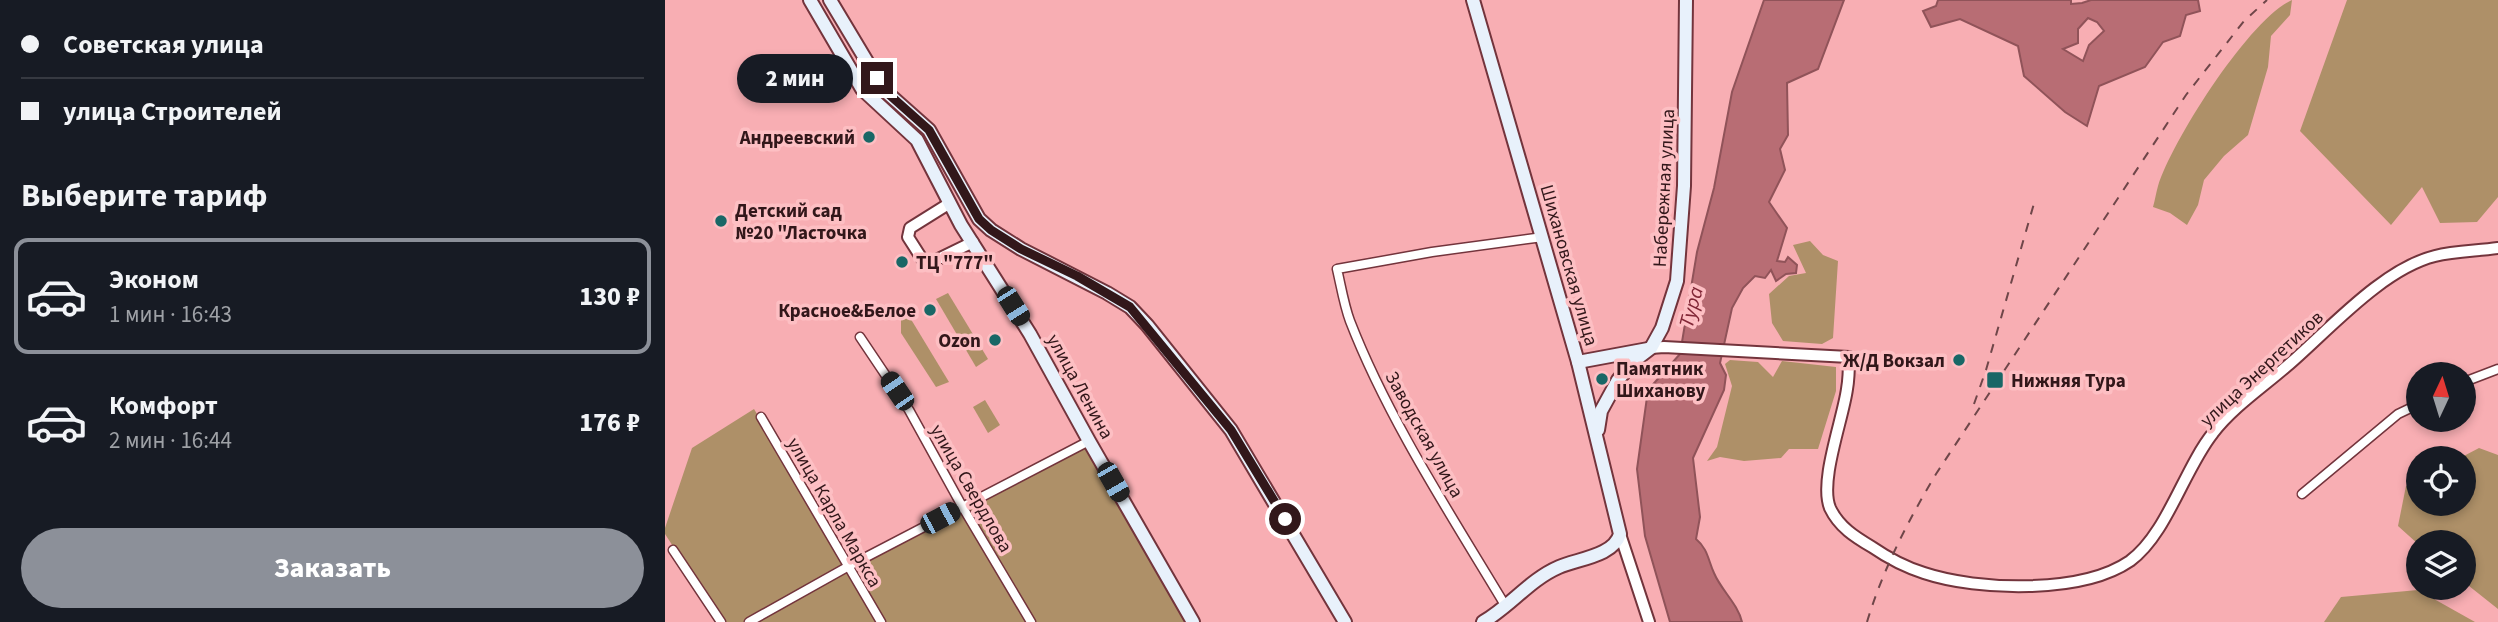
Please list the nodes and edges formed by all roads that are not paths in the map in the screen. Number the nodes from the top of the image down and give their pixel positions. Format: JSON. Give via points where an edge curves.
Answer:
{"nodes":[{"id":1,"x":810,"y":0,"type":"edge"},
{"id":2,"x":830,"y":0,"type":"edge"},
{"id":3,"x":1473,"y":0,"type":"edge"},
{"id":4,"x":1686,"y":0,"type":"edge"},
{"id":5,"x":877,"y":78,"type":"junction"},
{"id":6,"x":861,"y":87,"type":"junction"},
{"id":7,"x":889,"y":94,"type":"junction"},
{"id":8,"x":877,"y":103,"type":"junction"},
{"id":9,"x":928,"y":129,"type":"junction"},
{"id":10,"x":916,"y":139,"type":"junction"},
{"id":11,"x":965,"y":195,"type":"junction"},
{"id":12,"x":950,"y":203,"type":"junction"},
{"id":13,"x":991,"y":230,"type":"junction"},
{"id":14,"x":1543,"y":237,"type":"junction"},
{"id":15,"x":973,"y":242,"type":"junction"},
{"id":16,"x":1010,"y":242,"type":"junction"},
{"id":17,"x":2498,"y":248,"type":"edge"},
{"id":18,"x":984,"y":261,"type":"junction"},
{"id":19,"x":860,"y":337,"type":"dead end"},
{"id":20,"x":1658,"y":347,"type":"junction"},
{"id":21,"x":1578,"y":362,"type":"junction"},
{"id":22,"x":2498,"y":369,"type":"edge"},
{"id":23,"x":2476,"y":377,"type":"edge"},
{"id":24,"x":2406,"y":410,"type":"edge"},
{"id":25,"x":761,"y":417,"type":"dead end"},
{"id":26,"x":1597,"y":438,"type":"junction"},
{"id":27,"x":1089,"y":441,"type":"junction"},
{"id":28,"x":2302,"y":494,"type":"dead end"},
{"id":29,"x":963,"y":506,"type":"junction"},
{"id":30,"x":1620,"y":534,"type":"junction"},
{"id":31,"x":673,"y":550,"type":"dead end"},
{"id":32,"x":849,"y":566,"type":"junction"},
{"id":33,"x":1500,"y":614,"type":"edge"},
{"id":34,"x":721,"y":622,"type":"edge"},
{"id":35,"x":749,"y":622,"type":"edge"},
{"id":36,"x":881,"y":622,"type":"edge"},
{"id":37,"x":1031,"y":622,"type":"edge"},
{"id":38,"x":1193,"y":622,"type":"edge"},
{"id":39,"x":1345,"y":622,"type":"edge"},
{"id":40,"x":1483,"y":622,"type":"edge"},
{"id":41,"x":1649,"y":622,"type":"edge"}],
"edges":[{"from":1,"to":6,"type":"main road","name":"улица Ленина"},
{"from":2,"to":5,"type":"main road"},
{"from":3,"to":14,"type":"main road","name":"Шихановская улица"},
{"from":4,"to":20,"type":"main road","name":"Набережная улица","via":[[1680,256]]},
{"from":5,"to":6,"type":"main road","via":[[869,87]]},
{"from":5,"to":7,"type":"main road"},
{"from":6,"to":8,"type":"main road","name":"улица Ленина"},
{"from":7,"to":8,"type":"main road"},
{"from":7,"to":9,"type":"main road"},
{"from":8,"to":10,"type":"main road","name":"улица Ленина"},
{"from":9,"to":10,"type":"main road"},
{"from":9,"to":11,"type":"main road"},
{"from":10,"to":12,"type":"main road","name":"улица Ленина"},
{"from":11,"to":12,"type":"main road"},
{"from":11,"to":13,"type":"main road"},
{"from":12,"to":15,"type":"main road","name":"улица Ленина"},
{"from":12,"to":15,"type":"street","via":[[910,228],[908,237],[928,264]]},
{"from":13,"to":15,"type":"main road"},
{"from":13,"to":16,"type":"main road"},
{"from":14,"to":21,"type":"main road","name":"Шихановская улица"},
{"from":14,"to":33,"type":"street","name":"Заводская улица","via":[[1337,269],[1349,318],[1370,366]]},
{"from":15,"to":18,"type":"main road","name":"улица Ленина"},
{"from":16,"to":18,"type":"main road","via":[[993,240],[986,245]]},
{"from":16,"to":39,"type":"main road","via":[[1107,293],[1147,325],[1231,430]]},
{"from":17,"to":20,"type":"street","name":"улица Энергетиков","via":[[2434,256],[2374,289],[2213,433],[2154,533],[2131,560],[2098,576],[2069,583],[2012,586],[1945,579],[1890,559],[1849,533],[1828,499],[1849,357]]},
{"from":18,"to":27,"type":"main road","name":"улица Ленина"},
{"from":19,"to":29,"type":"street","name":"улица Свердлова","via":[[909,410]]},
{"from":20,"to":21,"type":"main road"},
{"from":20,"to":26,"type":"main road","name":"Набережная улица","via":[[1634,361],[1618,380],[1601,411]]},
{"from":21,"to":26,"type":"main road","name":"Шихановская улица"},
{"from":22,"to":23,"type":"street"},
{"from":24,"to":28,"type":"street"},
{"from":25,"to":32,"type":"street","name":"улица Карла Маркса"},
{"from":26,"to":30,"type":"main road","name":"Шихановская улица"},
{"from":27,"to":29,"type":"street"},
{"from":27,"to":38,"type":"main road","name":"улица Ленина"},
{"from":29,"to":32,"type":"street"},
{"from":29,"to":37,"type":"street","name":"улица Свердлова"},
{"from":30,"to":33,"type":"main road","via":[[1608,550],[1539,577]]},
{"from":30,"to":41,"type":"street","name":"Шихановская улица"},
{"from":31,"to":34,"type":"street"},
{"from":32,"to":35,"type":"street"},
{"from":32,"to":36,"type":"street","name":"улица Карла Маркса"},
{"from":33,"to":40,"type":"main road"}]}
